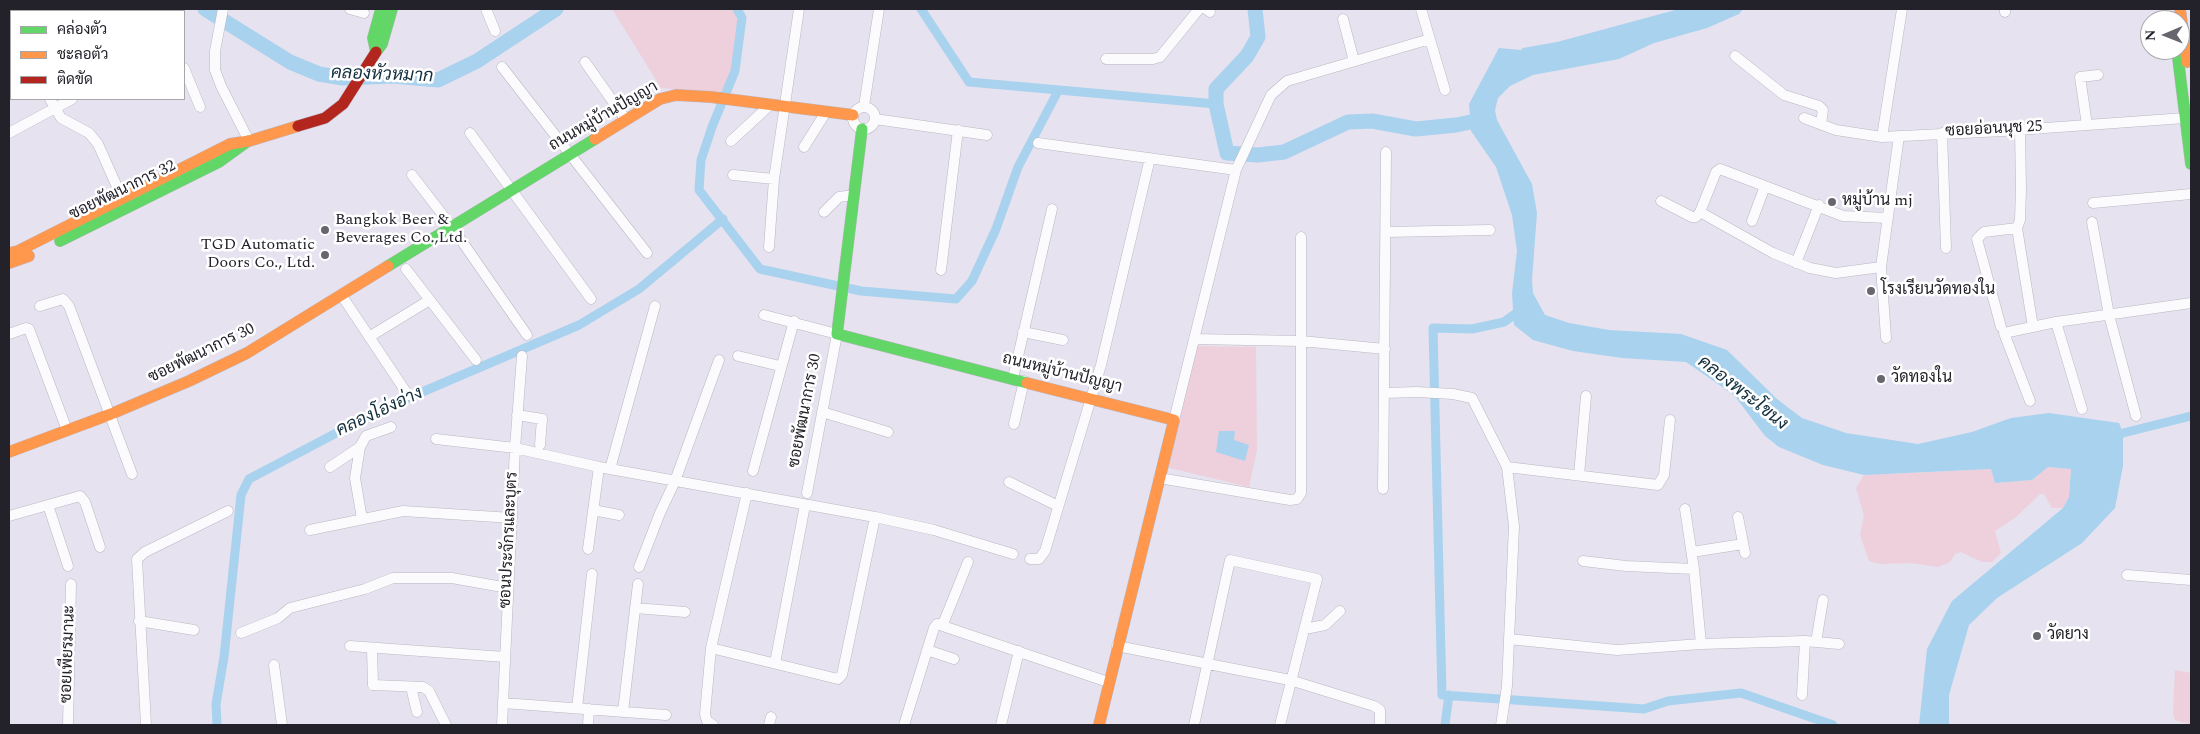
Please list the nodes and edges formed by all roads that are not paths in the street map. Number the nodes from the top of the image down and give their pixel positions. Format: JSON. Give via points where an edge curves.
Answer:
{"nodes":[{"id":1,"x":223,"y":9,"type":"edge"},
{"id":2,"x":350,"y":9,"type":"edge"},
{"id":3,"x":381,"y":9,"type":"edge"},
{"id":4,"x":392,"y":9,"type":"edge"},
{"id":5,"x":486,"y":9,"type":"edge"},
{"id":6,"x":799,"y":9,"type":"edge"},
{"id":7,"x":879,"y":9,"type":"edge"},
{"id":8,"x":1199,"y":9,"type":"edge"},
{"id":9,"x":1421,"y":9,"type":"edge"},
{"id":10,"x":1902,"y":9,"type":"edge"},
{"id":11,"x":2180,"y":9,"type":"edge"},
{"id":12,"x":364,"y":13,"type":"dead end"},
{"id":13,"x":1343,"y":19,"type":"dead end"},
{"id":14,"x":495,"y":31,"type":"dead end"},
{"id":15,"x":1430,"y":39,"type":"junction"},
{"id":16,"x":375,"y":56,"type":"junction"},
{"id":17,"x":1735,"y":56,"type":"dead end"},
{"id":18,"x":1106,"y":59,"type":"dead end"},
{"id":19,"x":2180,"y":60,"type":"edge"},
{"id":20,"x":1354,"y":61,"type":"junction"},
{"id":21,"x":585,"y":62,"type":"dead end"},
{"id":22,"x":502,"y":67,"type":"dead end"},
{"id":23,"x":185,"y":70,"type":"edge"},
{"id":24,"x":2098,"y":75,"type":"dead end"},
{"id":25,"x":2187,"y":84,"type":"edge"},
{"id":26,"x":1445,"y":90,"type":"dead end"},
{"id":27,"x":2191,"y":98,"type":"edge"},
{"id":28,"x":50,"y":100,"type":"edge"},
{"id":29,"x":70,"y":100,"type":"edge"},
{"id":30,"x":770,"y":105,"type":"junction"},
{"id":31,"x":864,"y":106,"type":"junction"},
{"id":32,"x":200,"y":107,"type":"dead end"},
{"id":33,"x":785,"y":107,"type":"junction"},
{"id":34,"x":55,"y":109,"type":"junction"},
{"id":35,"x":826,"y":112,"type":"junction"},
{"id":36,"x":853,"y":115,"type":"junction"},
{"id":37,"x":1804,"y":118,"type":"dead end"},
{"id":38,"x":2185,"y":118,"type":"junction"},
{"id":39,"x":875,"y":119,"type":"junction"},
{"id":40,"x":626,"y":120,"type":"junction"},
{"id":41,"x":1821,"y":124,"type":"junction"},
{"id":42,"x":2087,"y":125,"type":"junction"},
{"id":43,"x":862,"y":129,"type":"junction"},
{"id":44,"x":958,"y":130,"type":"junction"},
{"id":45,"x":2020,"y":130,"type":"junction"},
{"id":46,"x":9,"y":133,"type":"edge"},
{"id":47,"x":470,"y":133,"type":"dead end"},
{"id":48,"x":1942,"y":133,"type":"junction"},
{"id":49,"x":987,"y":135,"type":"dead end"},
{"id":50,"x":1899,"y":136,"type":"junction"},
{"id":51,"x":1882,"y":137,"type":"junction"},
{"id":52,"x":249,"y":141,"type":"junction"},
{"id":53,"x":730,"y":141,"type":"dead end"},
{"id":54,"x":1038,"y":142,"type":"dead end"},
{"id":55,"x":804,"y":147,"type":"dead end"},
{"id":56,"x":1386,"y":152,"type":"dead end"},
{"id":57,"x":571,"y":154,"type":"junction"},
{"id":58,"x":1150,"y":158,"type":"junction"},
{"id":59,"x":2191,"y":164,"type":"edge"},
{"id":60,"x":1236,"y":170,"type":"junction"},
{"id":61,"x":412,"y":175,"type":"dead end"},
{"id":62,"x":733,"y":175,"type":"dead end"},
{"id":63,"x":774,"y":179,"type":"junction"},
{"id":64,"x":1765,"y":186,"type":"junction"},
{"id":65,"x":510,"y":191,"type":"junction"},
{"id":66,"x":2191,"y":194,"type":"edge"},
{"id":67,"x":854,"y":196,"type":"junction"},
{"id":68,"x":122,"y":198,"type":"junction"},
{"id":69,"x":1661,"y":201,"type":"dead end"},
{"id":70,"x":2093,"y":203,"type":"dead end"},
{"id":71,"x":1818,"y":206,"type":"junction"},
{"id":72,"x":1052,"y":209,"type":"dead end"},
{"id":73,"x":824,"y":212,"type":"dead end"},
{"id":74,"x":1700,"y":212,"type":"junction"},
{"id":75,"x":1888,"y":218,"type":"junction"},
{"id":76,"x":1752,"y":221,"type":"dead end"},
{"id":77,"x":2092,"y":222,"type":"dead end"},
{"id":78,"x":452,"y":228,"type":"junction"},
{"id":79,"x":2016,"y":228,"type":"junction"},
{"id":80,"x":1490,"y":230,"type":"dead end"},
{"id":81,"x":1386,"y":232,"type":"junction"},
{"id":82,"x":1301,"y":237,"type":"dead end"},
{"id":83,"x":769,"y":247,"type":"dead end"},
{"id":84,"x":1946,"y":248,"type":"dead end"},
{"id":85,"x":9,"y":253,"type":"edge"},
{"id":86,"x":648,"y":253,"type":"dead end"},
{"id":87,"x":397,"y":260,"type":"joint"},
{"id":88,"x":1796,"y":262,"type":"junction"},
{"id":89,"x":9,"y":263,"type":"edge"},
{"id":90,"x":1881,"y":267,"type":"junction"},
{"id":91,"x":406,"y":269,"type":"dead end"},
{"id":92,"x":941,"y":270,"type":"dead end"},
{"id":93,"x":342,"y":296,"type":"junction"},
{"id":94,"x":591,"y":299,"type":"dead end"},
{"id":95,"x":428,"y":301,"type":"junction"},
{"id":96,"x":2191,"y":303,"type":"edge"},
{"id":97,"x":40,"y":306,"type":"dead end"},
{"id":98,"x":654,"y":306,"type":"dead end"},
{"id":99,"x":764,"y":315,"type":"dead end"},
{"id":100,"x":2109,"y":316,"type":"junction"},
{"id":101,"x":794,"y":321,"type":"junction"},
{"id":102,"x":2056,"y":322,"type":"junction"},
{"id":103,"x":2033,"y":326,"type":"junction"},
{"id":104,"x":2001,"y":327,"type":"dead end"},
{"id":105,"x":1023,"y":332,"type":"junction"},
{"id":106,"x":9,"y":334,"type":"edge"},
{"id":107,"x":837,"y":334,"type":"junction"},
{"id":108,"x":527,"y":335,"type":"dead end"},
{"id":109,"x":369,"y":337,"type":"junction"},
{"id":110,"x":1886,"y":338,"type":"dead end"},
{"id":111,"x":1194,"y":339,"type":"junction"},
{"id":112,"x":1063,"y":340,"type":"dead end"},
{"id":113,"x":1301,"y":341,"type":"junction"},
{"id":114,"x":1385,"y":348,"type":"junction"},
{"id":115,"x":522,"y":356,"type":"dead end"},
{"id":116,"x":738,"y":356,"type":"dead end"},
{"id":117,"x":476,"y":360,"type":"dead end"},
{"id":118,"x":719,"y":360,"type":"dead end"},
{"id":119,"x":780,"y":366,"type":"junction"},
{"id":120,"x":1018,"y":379,"type":"junction"},
{"id":121,"x":1384,"y":393,"type":"junction"},
{"id":122,"x":408,"y":395,"type":"dead end"},
{"id":123,"x":1586,"y":396,"type":"dead end"},
{"id":124,"x":1091,"y":397,"type":"junction"},
{"id":125,"x":2030,"y":401,"type":"dead end"},
{"id":126,"x":2082,"y":409,"type":"dead end"},
{"id":127,"x":822,"y":412,"type":"junction"},
{"id":128,"x":110,"y":414,"type":"junction"},
{"id":129,"x":517,"y":415,"type":"junction"},
{"id":130,"x":2136,"y":416,"type":"dead end"},
{"id":131,"x":1174,"y":420,"type":"junction"},
{"id":132,"x":1670,"y":420,"type":"dead end"},
{"id":133,"x":1014,"y":424,"type":"dead end"},
{"id":134,"x":391,"y":427,"type":"dead end"},
{"id":135,"x":67,"y":430,"type":"junction"},
{"id":136,"x":888,"y":432,"type":"dead end"},
{"id":137,"x":436,"y":439,"type":"dead end"},
{"id":138,"x":540,"y":444,"type":"dead end"},
{"id":139,"x":360,"y":447,"type":"junction"},
{"id":140,"x":515,"y":448,"type":"junction"},
{"id":141,"x":9,"y":452,"type":"edge"},
{"id":142,"x":330,"y":467,"type":"dead end"},
{"id":143,"x":599,"y":467,"type":"junction"},
{"id":144,"x":1506,"y":467,"type":"junction"},
{"id":145,"x":610,"y":469,"type":"junction"},
{"id":146,"x":752,"y":471,"type":"dead end"},
{"id":147,"x":132,"y":474,"type":"dead end"},
{"id":148,"x":1579,"y":475,"type":"junction"},
{"id":149,"x":1159,"y":478,"type":"junction"},
{"id":150,"x":676,"y":481,"type":"junction"},
{"id":151,"x":1009,"y":482,"type":"dead end"},
{"id":152,"x":1383,"y":489,"type":"dead end"},
{"id":153,"x":747,"y":493,"type":"junction"},
{"id":154,"x":808,"y":493,"type":"dead end"},
{"id":155,"x":48,"y":505,"type":"junction"},
{"id":156,"x":806,"y":505,"type":"junction"},
{"id":157,"x":1058,"y":506,"type":"junction"},
{"id":158,"x":1684,"y":509,"type":"dead end"},
{"id":159,"x":593,"y":510,"type":"junction"},
{"id":160,"x":228,"y":511,"type":"dead end"},
{"id":161,"x":619,"y":514,"type":"dead end"},
{"id":162,"x":9,"y":516,"type":"edge"},
{"id":163,"x":875,"y":517,"type":"junction"},
{"id":164,"x":512,"y":518,"type":"junction"},
{"id":165,"x":1738,"y":518,"type":"dead end"},
{"id":166,"x":362,"y":519,"type":"junction"},
{"id":167,"x":310,"y":530,"type":"dead end"},
{"id":168,"x":100,"y":547,"type":"dead end"},
{"id":169,"x":588,"y":549,"type":"dead end"},
{"id":170,"x":1692,"y":552,"type":"junction"},
{"id":171,"x":1013,"y":554,"type":"dead end"},
{"id":172,"x":1030,"y":559,"type":"dead end"},
{"id":173,"x":1583,"y":561,"type":"dead end"},
{"id":174,"x":968,"y":562,"type":"dead end"},
{"id":175,"x":68,"y":566,"type":"dead end"},
{"id":176,"x":639,"y":567,"type":"dead end"},
{"id":177,"x":1694,"y":569,"type":"junction"},
{"id":178,"x":592,"y":574,"type":"dead end"},
{"id":179,"x":2127,"y":575,"type":"dead end"},
{"id":180,"x":2191,"y":580,"type":"edge"},
{"id":181,"x":71,"y":584,"type":"dead end"},
{"id":182,"x":638,"y":584,"type":"dead end"},
{"id":183,"x":508,"y":588,"type":"junction"},
{"id":184,"x":1823,"y":600,"type":"dead end"},
{"id":185,"x":635,"y":608,"type":"junction"},
{"id":186,"x":1340,"y":611,"type":"dead end"},
{"id":187,"x":685,"y":612,"type":"dead end"},
{"id":188,"x":139,"y":621,"type":"junction"},
{"id":189,"x":943,"y":624,"type":"junction"},
{"id":190,"x":1305,"y":629,"type":"junction"},
{"id":191,"x":194,"y":630,"type":"dead end"},
{"id":192,"x":241,"y":633,"type":"dead end"},
{"id":193,"x":1509,"y":639,"type":"junction"},
{"id":194,"x":1806,"y":641,"type":"junction"},
{"id":195,"x":1816,"y":642,"type":"junction"},
{"id":196,"x":1701,"y":644,"type":"junction"},
{"id":197,"x":1840,"y":644,"type":"dead end"},
{"id":198,"x":350,"y":646,"type":"dead end"},
{"id":199,"x":1117,"y":646,"type":"junction"},
{"id":200,"x":372,"y":648,"type":"junction"},
{"id":201,"x":711,"y":648,"type":"junction"},
{"id":202,"x":927,"y":650,"type":"junction"},
{"id":203,"x":1020,"y":651,"type":"junction"},
{"id":204,"x":505,"y":657,"type":"junction"},
{"id":205,"x":954,"y":659,"type":"dead end"},
{"id":206,"x":775,"y":663,"type":"junction"},
{"id":207,"x":1208,"y":664,"type":"junction"},
{"id":208,"x":274,"y":665,"type":"dead end"},
{"id":209,"x":1290,"y":680,"type":"junction"},
{"id":210,"x":1108,"y":682,"type":"junction"},
{"id":211,"x":412,"y":687,"type":"junction"},
{"id":212,"x":1802,"y":695,"type":"dead end"},
{"id":213,"x":503,"y":703,"type":"junction"},
{"id":214,"x":577,"y":708,"type":"junction"},
{"id":215,"x":589,"y":710,"type":"junction"},
{"id":216,"x":417,"y":712,"type":"dead end"},
{"id":217,"x":623,"y":712,"type":"junction"},
{"id":218,"x":641,"y":714,"type":"junction"},
{"id":219,"x":666,"y":716,"type":"dead end"},
{"id":220,"x":68,"y":725,"type":"edge"},
{"id":221,"x":146,"y":725,"type":"edge"},
{"id":222,"x":282,"y":725,"type":"edge"},
{"id":223,"x":446,"y":725,"type":"edge"},
{"id":224,"x":502,"y":725,"type":"edge"},
{"id":225,"x":588,"y":725,"type":"edge"},
{"id":226,"x":639,"y":725,"type":"edge"},
{"id":227,"x":713,"y":725,"type":"edge"},
{"id":228,"x":904,"y":725,"type":"edge"},
{"id":229,"x":1001,"y":725,"type":"edge"},
{"id":230,"x":1099,"y":725,"type":"edge"},
{"id":231,"x":1194,"y":725,"type":"edge"},
{"id":232,"x":1280,"y":725,"type":"edge"},
{"id":233,"x":1380,"y":725,"type":"edge"},
{"id":234,"x":1501,"y":725,"type":"edge"}],
"edges":[{"from":1,"to":52,"type":"street","via":[[215,70]]},
{"from":2,"to":12,"type":"street"},
{"from":3,"to":16,"type":"street","via":[[373,38]]},
{"from":4,"to":16,"type":"street","name":"ซอยพัฒนาการ 32","via":[[382,44]]},
{"from":5,"to":14,"type":"street"},
{"from":6,"to":33,"type":"street"},
{"from":7,"to":31,"type":"street"},
{"from":8,"to":18,"type":"street","via":[[1160,57]]},
{"from":9,"to":15,"type":"street"},
{"from":10,"to":51,"type":"street"},
{"from":11,"to":25,"type":"street"},
{"from":13,"to":20,"type":"street"},
{"from":15,"to":20,"type":"street"},
{"from":15,"to":26,"type":"street"},
{"from":16,"to":52,"type":"street","name":"ซอยพัฒนาการ 32","via":[[343,104],[325,118]]},
{"from":17,"to":41,"type":"street","via":[[1784,95],[1819,106],[1823,110]]},
{"from":19,"to":25,"type":"street"},
{"from":20,"to":60,"type":"street","via":[[1287,81],[1277,88]]},
{"from":21,"to":40,"type":"street"},
{"from":22,"to":57,"type":"street"},
{"from":23,"to":32,"type":"street"},
{"from":24,"to":42,"type":"street","via":[[2080,77]]},
{"from":25,"to":27,"type":"street"},
{"from":25,"to":38,"type":"street"},
{"from":28,"to":34,"type":"street"},
{"from":29,"to":34,"type":"street"},
{"from":30,"to":33,"type":"street","name":"ถนนหมู่บ้านปัญญา"},
{"from":30,"to":40,"type":"street","name":"ถนนหมู่บ้านปัญญา","via":[[676,95],[660,99]]},
{"from":30,"to":53,"type":"street"},
{"from":31,"to":36,"type":"street"},
{"from":31,"to":39,"type":"street","via":[[873,112]]},
{"from":33,"to":35,"type":"street","name":"ถนนหมู่บ้านปัญญา"},
{"from":33,"to":63,"type":"street"},
{"from":34,"to":46,"type":"street"},
{"from":34,"to":68,"type":"street","via":[[68,123],[89,133],[98,144]]},
{"from":35,"to":36,"type":"street","name":"ถนนหมู่บ้านปัญญา"},
{"from":35,"to":55,"type":"street"},
{"from":36,"to":43,"type":"street","via":[[855,125]]},
{"from":37,"to":41,"type":"street","name":"ซอยอ่อนนุช 25"},
{"from":38,"to":42,"type":"street","name":"ซอยอ่อนนุช 25"},
{"from":38,"to":59,"type":"street"},
{"from":39,"to":43,"type":"street","via":[[869,128]]},
{"from":39,"to":44,"type":"street"},
{"from":40,"to":57,"type":"street","name":"ถนนหมู่บ้านปัญญา"},
{"from":41,"to":51,"type":"street","name":"ซอยอ่อนนุช 25","via":[[1836,130]]},
{"from":42,"to":45,"type":"street","name":"ซอยอ่อนนุช 25"},
{"from":43,"to":67,"type":"street"},
{"from":44,"to":49,"type":"street"},
{"from":44,"to":92,"type":"street"},
{"from":45,"to":48,"type":"street","name":"ซอยอ่อนนุช 25"},
{"from":45,"to":79,"type":"street","via":[[2022,188],[2020,220]]},
{"from":47,"to":65,"type":"street"},
{"from":48,"to":50,"type":"street","name":"ซอยอ่อนนุช 25"},
{"from":48,"to":84,"type":"street"},
{"from":50,"to":51,"type":"street","name":"ซอยอ่อนนุช 25"},
{"from":50,"to":75,"type":"street"},
{"from":52,"to":68,"type":"street","name":"ซอยพัฒนาการ 32","via":[[230,144]]},
{"from":52,"to":89,"type":"street","name":"ซอยพัฒนาการ 32","via":[[219,162]]},
{"from":54,"to":58,"type":"street"},
{"from":56,"to":81,"type":"street"},
{"from":57,"to":65,"type":"street","name":"ถนนหมู่บ้านปัญญา"},
{"from":57,"to":86,"type":"street"},
{"from":58,"to":60,"type":"street"},
{"from":58,"to":124,"type":"street"},
{"from":60,"to":111,"type":"street"},
{"from":61,"to":78,"type":"street"},
{"from":62,"to":63,"type":"street"},
{"from":63,"to":83,"type":"street"},
{"from":64,"to":71,"type":"street"},
{"from":64,"to":74,"type":"street","via":[[1718,170]]},
{"from":64,"to":76,"type":"street"},
{"from":65,"to":78,"type":"street","name":"ถนนหมู่บ้านปัญญา"},
{"from":65,"to":94,"type":"street"},
{"from":66,"to":70,"type":"street"},
{"from":67,"to":73,"type":"street","via":[[839,198]]},
{"from":67,"to":107,"type":"street"},
{"from":68,"to":85,"type":"street","name":"ซอยพัฒนาการ 32"},
{"from":69,"to":74,"type":"street","via":[[1692,217]]},
{"from":71,"to":75,"type":"street","via":[[1851,218]]},
{"from":71,"to":88,"type":"street"},
{"from":72,"to":105,"type":"street"},
{"from":74,"to":88,"type":"street","via":[[1773,253]]},
{"from":75,"to":90,"type":"street"},
{"from":77,"to":100,"type":"street"},
{"from":78,"to":87,"type":"street","name":"ถนนหมู่บ้านปัญญา"},
{"from":78,"to":108,"type":"street"},
{"from":79,"to":103,"type":"street"},
{"from":79,"to":104,"type":"street","via":[[1984,232],[1977,239]]},
{"from":80,"to":81,"type":"street"},
{"from":81,"to":114,"type":"street"},
{"from":82,"to":113,"type":"street"},
{"from":87,"to":93,"type":"street","name":"ซอยพัฒนาการ 30"},
{"from":88,"to":90,"type":"street","via":[[1825,273]]},
{"from":90,"to":110,"type":"street"},
{"from":91,"to":95,"type":"street"},
{"from":93,"to":109,"type":"street"},
{"from":93,"to":128,"type":"street","name":"ซอยพัฒนาการ 30","via":[[247,353]]},
{"from":95,"to":109,"type":"street"},
{"from":95,"to":117,"type":"street"},
{"from":96,"to":100,"type":"street"},
{"from":97,"to":128,"type":"street","via":[[57,300],[67,301]]},
{"from":98,"to":145,"type":"street"},
{"from":99,"to":101,"type":"street"},
{"from":100,"to":102,"type":"street"},
{"from":100,"to":130,"type":"street"},
{"from":101,"to":107,"type":"street"},
{"from":101,"to":119,"type":"street"},
{"from":102,"to":103,"type":"street"},
{"from":102,"to":126,"type":"street"},
{"from":103,"to":125,"type":"street","via":[[2004,333]]},
{"from":105,"to":112,"type":"street"},
{"from":105,"to":120,"type":"street"},
{"from":106,"to":135,"type":"street","via":[[29,328]]},
{"from":107,"to":120,"type":"street","name":"ถนนหมู่บ้านปัญญา"},
{"from":107,"to":127,"type":"street","name":"ซอยพัฒนาการ 30"},
{"from":109,"to":122,"type":"street"},
{"from":111,"to":113,"type":"street"},
{"from":111,"to":131,"type":"street"},
{"from":113,"to":114,"type":"street"},
{"from":113,"to":149,"type":"street","via":[[1301,493],[1297,500]]},
{"from":114,"to":121,"type":"street"},
{"from":115,"to":129,"type":"street","name":"ซอนประจักรและบุตร"},
{"from":116,"to":119,"type":"street"},
{"from":118,"to":150,"type":"street"},
{"from":119,"to":146,"type":"street"},
{"from":120,"to":124,"type":"street","name":"ถนนหมู่บ้านปัญญา"},
{"from":120,"to":133,"type":"street"},
{"from":121,"to":144,"type":"street","via":[[1468,396]]},
{"from":121,"to":152,"type":"street"},
{"from":123,"to":148,"type":"street"},
{"from":124,"to":131,"type":"street","name":"ถนนหมู่บ้านปัญญา"},
{"from":124,"to":157,"type":"street"},
{"from":127,"to":136,"type":"street"},
{"from":127,"to":154,"type":"street","name":"ซอยพัฒนาการ 30"},
{"from":128,"to":135,"type":"street","name":"ซอยพัฒนาการ 30"},
{"from":128,"to":147,"type":"street"},
{"from":129,"to":138,"type":"street","via":[[542,419]]},
{"from":129,"to":140,"type":"street","name":"ซอนประจักรและบุตร"},
{"from":131,"to":149,"type":"street"},
{"from":132,"to":148,"type":"street","via":[[1664,475],[1659,485]]},
{"from":134,"to":139,"type":"street","via":[[366,436]]},
{"from":135,"to":141,"type":"street","name":"ซอยพัฒนาการ 30"},
{"from":137,"to":140,"type":"street"},
{"from":139,"to":142,"type":"street"},
{"from":139,"to":166,"type":"street","via":[[355,478]]},
{"from":140,"to":143,"type":"street"},
{"from":140,"to":164,"type":"street","name":"ซอนประจักรและบุตร"},
{"from":143,"to":145,"type":"street"},
{"from":143,"to":159,"type":"street"},
{"from":144,"to":148,"type":"street"},
{"from":144,"to":193,"type":"street","via":[[1514,526]]},
{"from":145,"to":150,"type":"street"},
{"from":149,"to":199,"type":"street"},
{"from":150,"to":153,"type":"street"},
{"from":150,"to":176,"type":"street"},
{"from":151,"to":157,"type":"street"},
{"from":153,"to":156,"type":"street"},
{"from":153,"to":201,"type":"street"},
{"from":155,"to":162,"type":"street"},
{"from":155,"to":168,"type":"street","via":[[76,496],[83,498]]},
{"from":155,"to":175,"type":"street"},
{"from":156,"to":163,"type":"street"},
{"from":156,"to":206,"type":"street"},
{"from":157,"to":172,"type":"street","via":[[1045,551],[1039,559]]},
{"from":158,"to":170,"type":"street"},
{"from":159,"to":161,"type":"street"},
{"from":159,"to":169,"type":"street"},
{"from":160,"to":188,"type":"street","via":[[139,556],[136,566]]},
{"from":163,"to":171,"type":"street","via":[[934,530]]},
{"from":163,"to":206,"type":"street","via":[[842,675],[838,679],[830,678]]},
{"from":164,"to":166,"type":"street","via":[[404,511]]},
{"from":164,"to":183,"type":"street","name":"ซอนประจักรและบุตร"},
{"from":165,"to":170,"type":"street","via":[[1744,549]]},
{"from":166,"to":167,"type":"street"},
{"from":170,"to":177,"type":"street"},
{"from":173,"to":177,"type":"street"},
{"from":174,"to":189,"type":"street"},
{"from":177,"to":196,"type":"street"},
{"from":178,"to":214,"type":"street"},
{"from":179,"to":180,"type":"street"},
{"from":181,"to":220,"type":"street","name":"ซอยเพียรมานะ"},
{"from":182,"to":185,"type":"street"},
{"from":183,"to":192,"type":"street","via":[[452,578],[393,578],[365,589],[290,608],[278,618]]},
{"from":183,"to":204,"type":"street","name":"ซอนประจักรและบุตร"},
{"from":184,"to":195,"type":"street"},
{"from":185,"to":187,"type":"street"},
{"from":185,"to":217,"type":"street"},
{"from":186,"to":190,"type":"street","via":[[1326,625]]},
{"from":188,"to":191,"type":"street"},
{"from":188,"to":221,"type":"street"},
{"from":189,"to":202,"type":"street","via":[[934,628]]},
{"from":189,"to":203,"type":"street"},
{"from":190,"to":207,"type":"street","via":[[1317,580],[1230,560]]},
{"from":190,"to":209,"type":"street"},
{"from":193,"to":196,"type":"street","via":[[1617,650]]},
{"from":193,"to":234,"type":"street"},
{"from":194,"to":195,"type":"street"},
{"from":194,"to":196,"type":"street"},
{"from":194,"to":212,"type":"street"},
{"from":195,"to":197,"type":"street"},
{"from":198,"to":200,"type":"street"},
{"from":199,"to":207,"type":"street"},
{"from":199,"to":210,"type":"street"},
{"from":200,"to":204,"type":"street"},
{"from":200,"to":211,"type":"street","via":[[373,685]]},
{"from":201,"to":206,"type":"street"},
{"from":201,"to":227,"type":"street","via":[[705,714],[707,722]]},
{"from":202,"to":205,"type":"street"},
{"from":202,"to":228,"type":"street"},
{"from":203,"to":210,"type":"street"},
{"from":203,"to":229,"type":"street"},
{"from":204,"to":213,"type":"street","name":"ซอนประจักรและบุตร"},
{"from":207,"to":209,"type":"street"},
{"from":207,"to":231,"type":"street"},
{"from":208,"to":222,"type":"street"},
{"from":209,"to":232,"type":"street"},
{"from":209,"to":233,"type":"street","via":[[1374,706],[1380,710]]},
{"from":210,"to":230,"type":"street"},
{"from":211,"to":216,"type":"street"},
{"from":211,"to":223,"type":"street","via":[[429,691]]},
{"from":213,"to":214,"type":"street"},
{"from":213,"to":224,"type":"street","name":"ซอนประจักรและบุตร"},
{"from":214,"to":215,"type":"street"},
{"from":215,"to":217,"type":"street"},
{"from":215,"to":225,"type":"street"},
{"from":217,"to":218,"type":"street"},
{"from":218,"to":219,"type":"street"},
{"from":218,"to":226,"type":"street"}]}
